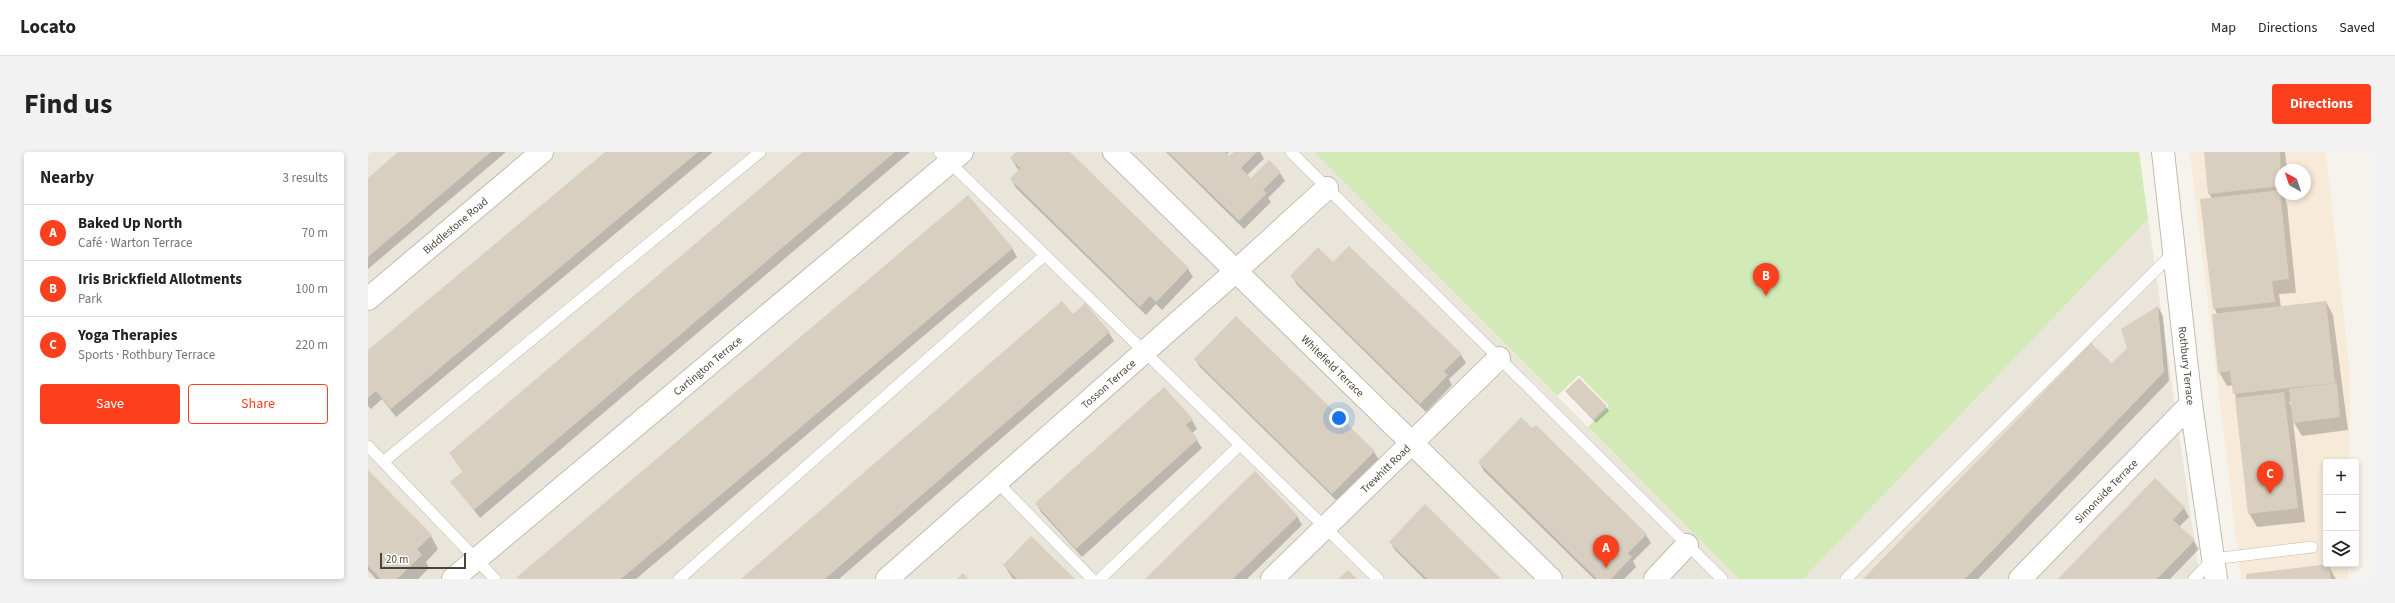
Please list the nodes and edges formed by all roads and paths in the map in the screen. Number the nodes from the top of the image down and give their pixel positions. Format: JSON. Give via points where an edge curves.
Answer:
{"nodes":[{"id":1,"x":542,"y":152,"type":"edge"},
{"id":2,"x":760,"y":152,"type":"edge"},
{"id":3,"x":1114,"y":152,"type":"edge"},
{"id":4,"x":1291,"y":152,"type":"edge"},
{"id":5,"x":2163,"y":152,"type":"edge"},
{"id":6,"x":950,"y":155,"type":"edge"},
{"id":7,"x":1327,"y":188,"type":"junction"},
{"id":8,"x":2175,"y":251,"type":"junction"},
{"id":9,"x":1044,"y":254,"type":"junction"},
{"id":10,"x":1236,"y":271,"type":"junction"},
{"id":11,"x":368,"y":299,"type":"edge"},
{"id":12,"x":1145,"y":352,"type":"junction"},
{"id":13,"x":1499,"y":358,"type":"junction"},
{"id":14,"x":2192,"y":404,"type":"junction"},
{"id":15,"x":1412,"y":443,"type":"junction"},
{"id":16,"x":1240,"y":445,"type":"junction"},
{"id":17,"x":368,"y":446,"type":"edge"},
{"id":18,"x":383,"y":462,"type":"junction"},
{"id":19,"x":998,"y":482,"type":"junction"},
{"id":20,"x":1325,"y":528,"type":"junction"},
{"id":21,"x":1687,"y":545,"type":"junction"},
{"id":22,"x":2312,"y":547,"type":"dead end"},
{"id":23,"x":476,"y":560,"type":"junction"},
{"id":24,"x":2214,"y":569,"type":"edge"},
{"id":25,"x":453,"y":579,"type":"edge"},
{"id":26,"x":494,"y":579,"type":"edge"},
{"id":27,"x":679,"y":579,"type":"edge"},
{"id":28,"x":887,"y":579,"type":"edge"},
{"id":29,"x":1092,"y":579,"type":"edge"},
{"id":30,"x":1100,"y":579,"type":"edge"},
{"id":31,"x":1272,"y":579,"type":"edge"},
{"id":32,"x":1378,"y":579,"type":"edge"},
{"id":33,"x":1551,"y":579,"type":"edge"},
{"id":34,"x":1655,"y":579,"type":"edge"},
{"id":35,"x":1722,"y":579,"type":"edge"},
{"id":36,"x":1846,"y":579,"type":"edge"},
{"id":37,"x":2020,"y":579,"type":"edge"},
{"id":38,"x":2194,"y":579,"type":"edge"}],
"edges":[{"from":1,"to":11,"type":"street","name":"Biddlestone Road"},
{"from":2,"to":18,"type":"lane"},
{"from":3,"to":10,"type":"street","name":"Whitefield Terrace"},
{"from":4,"to":7,"type":"lane"},
{"from":5,"to":8,"type":"street","name":"Rothbury Terrace"},
{"from":6,"to":9,"type":"lane"},
{"from":6,"to":23,"type":"street","name":"Cartington Terrace"},
{"from":7,"to":10,"type":"street","name":"Tosson Terrace"},
{"from":7,"to":13,"type":"lane"},
{"from":8,"to":14,"type":"street","name":"Rothbury Terrace"},
{"from":8,"to":36,"type":"lane"},
{"from":9,"to":12,"type":"lane"},
{"from":9,"to":27,"type":"lane"},
{"from":10,"to":12,"type":"street","name":"Tosson Terrace"},
{"from":10,"to":15,"type":"street","name":"Whitefield Terrace"},
{"from":12,"to":16,"type":"lane"},
{"from":12,"to":19,"type":"street","name":"Tosson Terrace"},
{"from":13,"to":15,"type":"street","name":"Trewhitt Road"},
{"from":13,"to":21,"type":"lane"},
{"from":14,"to":24,"type":"street","name":"Rothbury Terrace"},
{"from":14,"to":37,"type":"street","name":"Simonside Terrace"},
{"from":15,"to":20,"type":"street","name":"Trewhitt Road"},
{"from":15,"to":33,"type":"street","name":"Whitefield Terrace"},
{"from":16,"to":20,"type":"lane"},
{"from":16,"to":30,"type":"lane"},
{"from":17,"to":18,"type":"lane"},
{"from":18,"to":23,"type":"lane"},
{"from":19,"to":28,"type":"street","name":"Tosson Terrace"},
{"from":19,"to":29,"type":"lane"},
{"from":20,"to":31,"type":"street","name":"Trewhitt Road"},
{"from":20,"to":32,"type":"lane"},
{"from":21,"to":34,"type":"street"},
{"from":21,"to":35,"type":"lane"},
{"from":22,"to":24,"type":"lane"},
{"from":23,"to":25,"type":"street","name":"Cartington Terrace"},
{"from":23,"to":26,"type":"lane"},
{"from":24,"to":38,"type":"lane"}]}
